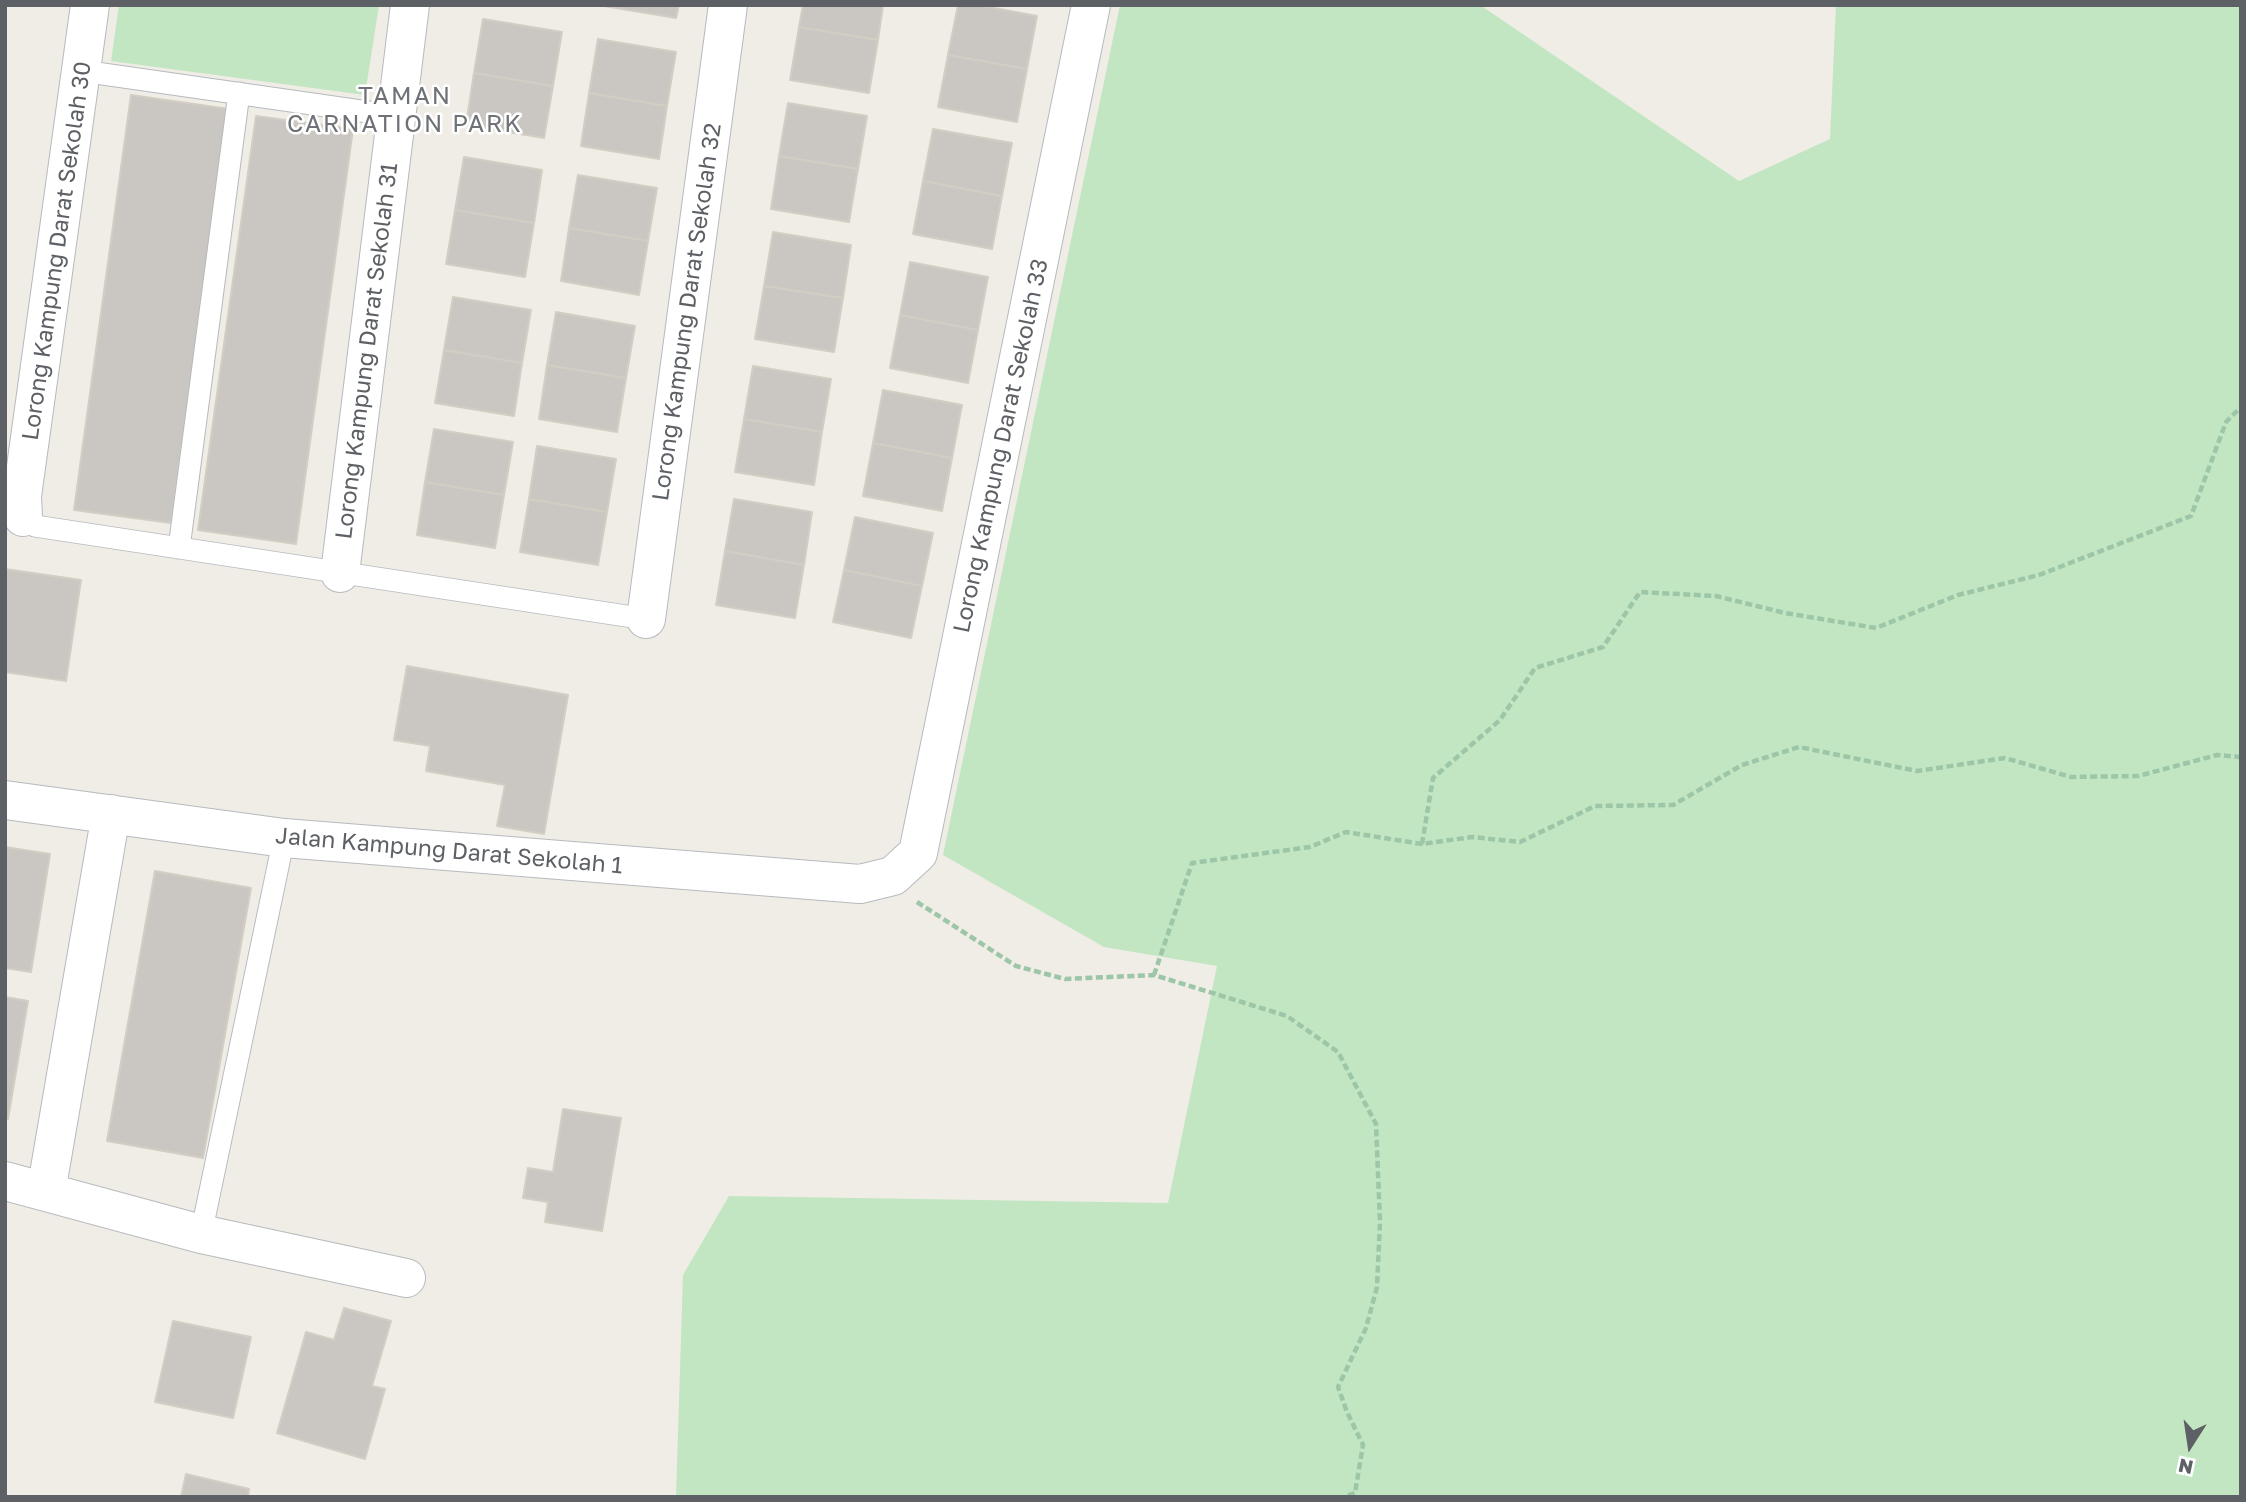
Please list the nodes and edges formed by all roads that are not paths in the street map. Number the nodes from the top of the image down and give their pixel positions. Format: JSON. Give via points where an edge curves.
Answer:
{"nodes":[{"id":1,"x":90,"y":5,"type":"edge"},
{"id":2,"x":410,"y":5,"type":"edge"},
{"id":3,"x":728,"y":5,"type":"edge"},
{"id":4,"x":1091,"y":5,"type":"edge"},
{"id":5,"x":82,"y":71,"type":"junction"},
{"id":6,"x":239,"y":93,"type":"junction"},
{"id":7,"x":396,"y":116,"type":"junction"},
{"id":8,"x":23,"y":507,"type":"joint"},
{"id":9,"x":179,"y":548,"type":"junction"},
{"id":10,"x":340,"y":573,"type":"junction"},
{"id":11,"x":646,"y":619,"type":"joint"},
{"id":12,"x":5,"y":800,"type":"edge"},
{"id":13,"x":111,"y":814,"type":"junction"},
{"id":14,"x":284,"y":838,"type":"junction"},
{"id":15,"x":893,"y":876,"type":"joint"},
{"id":16,"x":5,"y":1181,"type":"edge"},
{"id":17,"x":46,"y":1192,"type":"junction"},
{"id":18,"x":201,"y":1234,"type":"junction"},
{"id":19,"x":406,"y":1278,"type":"dead end"}],
"edges":[{"from":1,"to":5,"type":"street","name":"Lorong Kampung Darat Sekolah 30"},
{"from":2,"to":7,"type":"street","name":"Lorong Kampung Darat Sekolah 31"},
{"from":3,"to":11,"type":"street","name":"Lorong Kampung Darat Sekolah 32"},
{"from":4,"to":15,"type":"street","name":"Lorong Kampung Darat Sekolah 33","via":[[918,853]]},
{"from":5,"to":6,"type":"lane"},
{"from":5,"to":8,"type":"street","name":"Lorong Kampung Darat Sekolah 30"},
{"from":6,"to":7,"type":"lane"},
{"from":6,"to":9,"type":"lane"},
{"from":7,"to":10,"type":"street","name":"Lorong Kampung Darat Sekolah 31"},
{"from":8,"to":9,"type":"lane","via":[[34,526]]},
{"from":9,"to":10,"type":"lane"},
{"from":10,"to":11,"type":"lane"},
{"from":12,"to":13,"type":"street","name":"Jalan Kampung Darat Sekolah 1"},
{"from":13,"to":14,"type":"street","name":"Jalan Kampung Darat Sekolah 1"},
{"from":13,"to":17,"type":"street"},
{"from":14,"to":15,"type":"street","name":"Jalan Kampung Darat Sekolah 1","via":[[860,884]]},
{"from":14,"to":18,"type":"lane"},
{"from":16,"to":17,"type":"street"},
{"from":17,"to":18,"type":"street"},
{"from":18,"to":19,"type":"street"}]}
